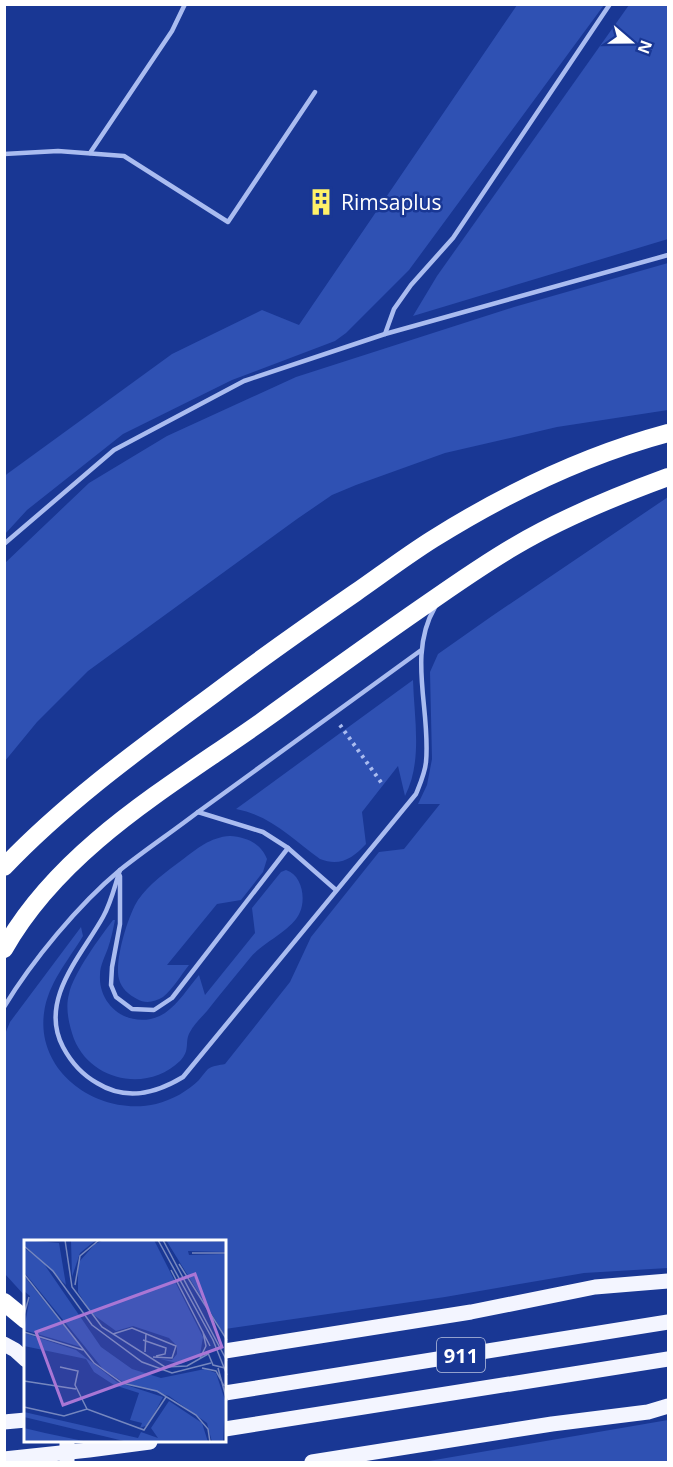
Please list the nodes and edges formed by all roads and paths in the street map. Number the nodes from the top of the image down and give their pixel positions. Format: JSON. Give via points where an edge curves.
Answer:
{"nodes":[{"id":1,"x":185,"y":4,"type":"edge"},
{"id":2,"x":610,"y":4,"type":"edge"},
{"id":3,"x":315,"y":92,"type":"dead end"},
{"id":4,"x":90,"y":153,"type":"junction"},
{"id":5,"x":4,"y":154,"type":"edge"},
{"id":6,"x":669,"y":255,"type":"edge"},
{"id":7,"x":385,"y":334,"type":"junction"},
{"id":8,"x":669,"y":433,"type":"edge"},
{"id":9,"x":669,"y":477,"type":"edge"},
{"id":10,"x":4,"y":544,"type":"edge"},
{"id":11,"x":442,"y":594,"type":"junction"},
{"id":12,"x":420,"y":651,"type":"junction"},
{"id":13,"x":332,"y":714,"type":"junction"},
{"id":14,"x":383,"y":785,"type":"dead end"},
{"id":15,"x":198,"y":812,"type":"junction"},
{"id":16,"x":288,"y":848,"type":"junction"},
{"id":17,"x":4,"y":867,"type":"edge"},
{"id":18,"x":120,"y":870,"type":"junction"},
{"id":19,"x":336,"y":890,"type":"junction"},
{"id":20,"x":4,"y":949,"type":"edge"},
{"id":21,"x":4,"y":1008,"type":"edge"},
{"id":22,"x":669,"y":1281,"type":"edge"},
{"id":23,"x":4,"y":1302,"type":"edge"},
{"id":24,"x":24,"y":1318,"type":"edge"},
{"id":25,"x":669,"y":1322,"type":"edge"},
{"id":26,"x":4,"y":1344,"type":"edge"},
{"id":27,"x":226,"y":1351,"type":"edge"},
{"id":28,"x":24,"y":1358,"type":"edge"},
{"id":29,"x":669,"y":1359,"type":"edge"},
{"id":30,"x":226,"y":1393,"type":"edge"},
{"id":31,"x":669,"y":1406,"type":"edge"},
{"id":32,"x":24,"y":1420,"type":"edge"},
{"id":33,"x":4,"y":1422,"type":"edge"},
{"id":34,"x":226,"y":1429,"type":"edge"},
{"id":35,"x":67,"y":1443,"type":"edge"},
{"id":36,"x":142,"y":1443,"type":"edge"},
{"id":37,"x":4,"y":1459,"type":"edge"},
{"id":38,"x":67,"y":1462,"type":"edge"},
{"id":39,"x":312,"y":1462,"type":"edge"}],
"edges":[{"from":1,"to":4,"type":"lane","via":[[172,30]]},
{"from":2,"to":7,"type":"lane","via":[[453,238],[394,309]]},
{"from":3,"to":4,"type":"lane","via":[[228,222],[124,156]]},
{"from":4,"to":5,"type":"lane"},
{"from":6,"to":7,"type":"lane"},
{"from":7,"to":10,"type":"lane","via":[[244,381],[114,450]]},
{"from":8,"to":17,"type":"highway","via":[[560,472],[430,540],[267,654],[109,773],[64,809]]},
{"from":9,"to":11,"type":"highway","via":[[541,531]]},
{"from":11,"to":12,"type":"lane","via":[[430,616]]},
{"from":11,"to":20,"type":"highway","via":[[97,841],[45,891]]},
{"from":12,"to":13,"type":"lane"},
{"from":12,"to":19,"type":"lane","via":[[426,762],[422,779],[416,794]]},
{"from":13,"to":14,"type":"path"},
{"from":13,"to":15,"type":"lane"},
{"from":15,"to":16,"type":"lane","via":[[263,832]]},
{"from":15,"to":18,"type":"lane"},
{"from":16,"to":18,"type":"lane","via":[[172,998],[159,1008],[146,1011],[124,1004],[111,985],[120,924]]},
{"from":16,"to":19,"type":"lane"},
{"from":18,"to":19,"type":"lane","via":[[104,915],[67,976],[56,1012],[59,1040],[75,1066],[103,1087],[127,1093],[157,1090],[183,1077]]},
{"from":18,"to":21,"type":"lane","via":[[71,919]]},
{"from":22,"to":27,"type":"main road","via":[[595,1287],[471,1312]]},
{"from":23,"to":24,"type":"highway"},
{"from":25,"to":30,"type":"main road","number":"911"},
{"from":26,"to":28,"type":"main road"},
{"from":29,"to":34,"type":"main road","number":"911"},
{"from":31,"to":39,"type":"main road"},
{"from":32,"to":33,"type":"main road"},
{"from":35,"to":38,"type":"main road"},
{"from":36,"to":37,"type":"main road","bridge":true}]}
